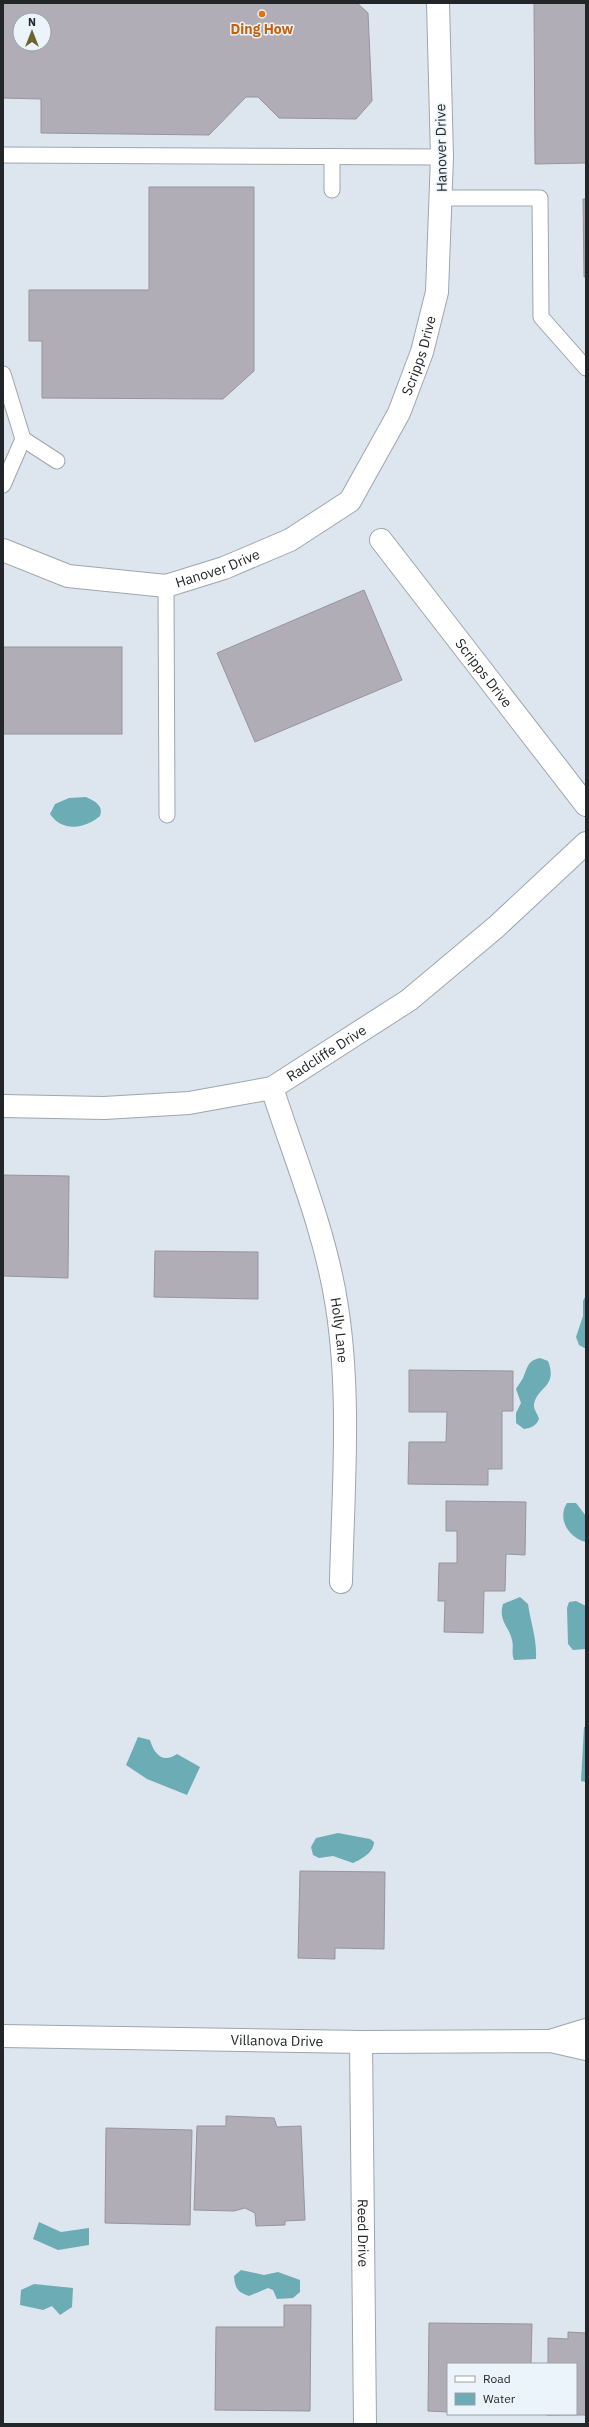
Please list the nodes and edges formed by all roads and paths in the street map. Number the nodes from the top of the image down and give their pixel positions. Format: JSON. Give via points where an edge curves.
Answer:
{"nodes":[{"id":1,"x":438,"y":3,"type":"edge"},
{"id":2,"x":3,"y":155,"type":"edge"},
{"id":3,"x":332,"y":157,"type":"junction"},
{"id":4,"x":442,"y":157,"type":"junction"},
{"id":5,"x":332,"y":190,"type":"dead end"},
{"id":6,"x":441,"y":198,"type":"junction"},
{"id":7,"x":437,"y":292,"type":"joint"},
{"id":8,"x":586,"y":368,"type":"edge"},
{"id":9,"x":3,"y":374,"type":"edge"},
{"id":10,"x":23,"y":439,"type":"junction"},
{"id":11,"x":57,"y":461,"type":"dead end"},
{"id":12,"x":3,"y":485,"type":"edge"},
{"id":13,"x":350,"y":501,"type":"joint"},
{"id":14,"x":381,"y":540,"type":"dead end"},
{"id":15,"x":3,"y":550,"type":"edge"},
{"id":16,"x":166,"y":586,"type":"junction"},
{"id":17,"x":586,"y":805,"type":"edge"},
{"id":18,"x":167,"y":815,"type":"dead end"},
{"id":19,"x":586,"y":843,"type":"edge"},
{"id":20,"x":272,"y":1088,"type":"junction"},
{"id":21,"x":3,"y":1106,"type":"edge"},
{"id":22,"x":341,"y":1582,"type":"dead end"},
{"id":23,"x":586,"y":2030,"type":"edge"},
{"id":24,"x":3,"y":2036,"type":"edge"},
{"id":25,"x":551,"y":2041,"type":"junction"},
{"id":26,"x":361,"y":2042,"type":"junction"},
{"id":27,"x":586,"y":2049,"type":"edge"},
{"id":28,"x":365,"y":2424,"type":"edge"}],
"edges":[{"from":1,"to":4,"type":"street","name":"Hanover Drive"},
{"from":2,"to":3,"type":"lane"},
{"from":3,"to":4,"type":"lane"},
{"from":3,"to":5,"type":"lane"},
{"from":4,"to":6,"type":"street","name":"Hanover Drive"},
{"from":6,"to":7,"type":"street","name":"Hanover Drive"},
{"from":6,"to":8,"type":"lane","via":[[540,198],[541,317]]},
{"from":7,"to":13,"type":"street","name":"Scripps Drive","via":[[422,352],[399,413]]},
{"from":9,"to":10,"type":"lane"},
{"from":10,"to":11,"type":"lane"},
{"from":10,"to":12,"type":"lane"},
{"from":13,"to":16,"type":"street","name":"Hanover Drive","via":[[290,540],[224,568]]},
{"from":14,"to":17,"type":"street","name":"Scripps Drive"},
{"from":15,"to":16,"type":"street","name":"Hanover Drive","via":[[68,576]]},
{"from":16,"to":18,"type":"lane"},
{"from":19,"to":20,"type":"street","name":"Radcliffe Drive","via":[[496,927],[408,1000]]},
{"from":20,"to":21,"type":"street","name":"Radcliffe Drive","via":[[189,1103],[104,1108]]},
{"from":20,"to":22,"type":"street","name":"Holly Lane","via":[[317,1224],[337,1307],[344,1392]]},
{"from":23,"to":25,"type":"street","name":"Villanova Drive"},
{"from":24,"to":26,"type":"street","name":"Villanova Drive"},
{"from":25,"to":26,"type":"street","name":"Villanova Drive"},
{"from":25,"to":27,"type":"street","name":"Villanova Drive"},
{"from":26,"to":28,"type":"street","name":"Reed Drive"}]}
